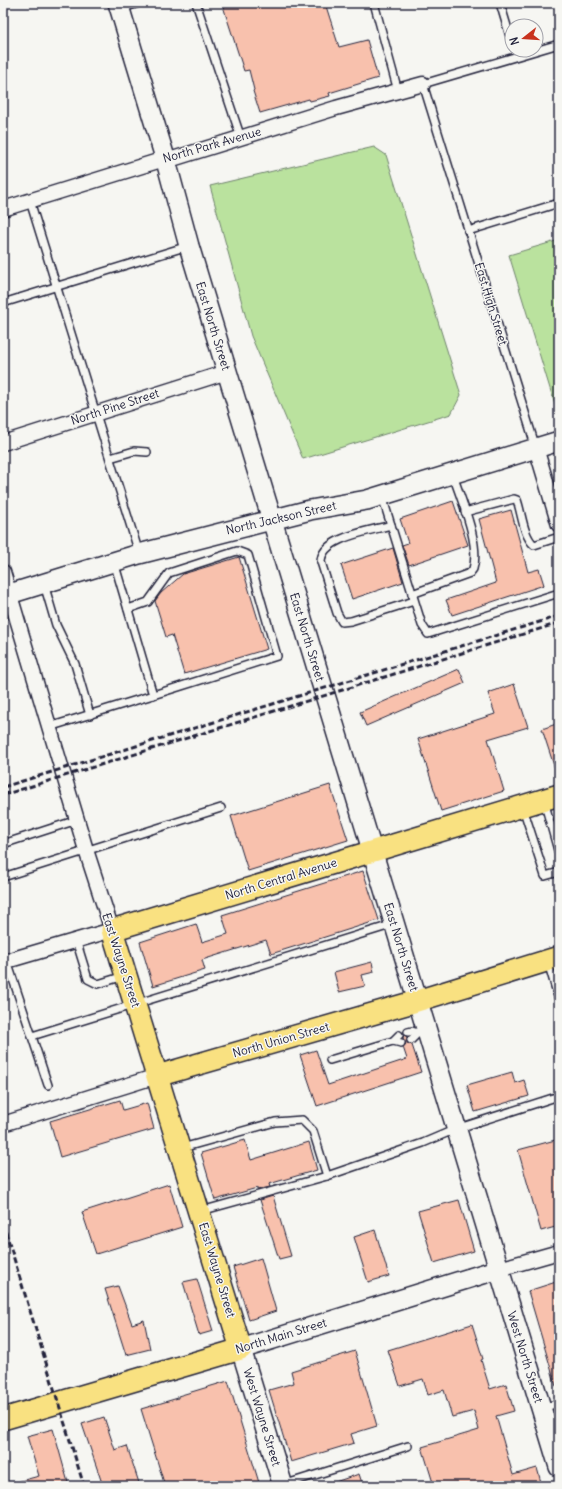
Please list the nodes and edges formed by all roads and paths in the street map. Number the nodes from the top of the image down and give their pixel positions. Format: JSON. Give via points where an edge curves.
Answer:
{"nodes":[{"id":1,"x":139,"y":3,"type":"edge"},
{"id":2,"x":196,"y":3,"type":"edge"},
{"id":3,"x":374,"y":3,"type":"edge"},
{"id":4,"x":500,"y":3,"type":"edge"},
{"id":5,"x":119,"y":6,"type":"edge"},
{"id":6,"x":504,"y":18,"type":"edge"},
{"id":7,"x":559,"y":44,"type":"edge"},
{"id":8,"x":544,"y":47,"type":"edge"},
{"id":9,"x":504,"y":57,"type":"edge"},
{"id":10,"x":423,"y":84,"type":"junction"},
{"id":11,"x":398,"y":91,"type":"junction"},
{"id":12,"x":241,"y":138,"type":"junction"},
{"id":13,"x":166,"y":161,"type":"junction"},
{"id":14,"x":30,"y":201,"type":"junction"},
{"id":15,"x":559,"y":203,"type":"edge"},
{"id":16,"x":3,"y":209,"type":"edge"},
{"id":17,"x":468,"y":231,"type":"junction"},
{"id":18,"x":189,"y":246,"type":"junction"},
{"id":19,"x":56,"y":286,"type":"junction"},
{"id":20,"x":3,"y":303,"type":"edge"},
{"id":21,"x":227,"y":372,"type":"junction"},
{"id":22,"x":96,"y":413,"type":"junction"},
{"id":23,"x":559,"y":441,"type":"edge"},
{"id":24,"x":3,"y":443,"type":"edge"},
{"id":25,"x":536,"y":448,"type":"junction"},
{"id":26,"x":147,"y":452,"type":"dead end"},
{"id":27,"x":110,"y":458,"type":"junction"},
{"id":28,"x":452,"y":474,"type":"junction"},
{"id":29,"x":382,"y":495,"type":"junction"},
{"id":30,"x":465,"y":512,"type":"junction"},
{"id":31,"x":272,"y":520,"type":"junction"},
{"id":32,"x":391,"y":525,"type":"junction"},
{"id":33,"x":559,"y":525,"type":"edge"},
{"id":34,"x":559,"y":537,"type":"edge"},
{"id":35,"x":140,"y":554,"type":"junction"},
{"id":36,"x":114,"y":562,"type":"junction"},
{"id":37,"x":3,"y":572,"type":"edge"},
{"id":38,"x":44,"y":584,"type":"junction"},
{"id":39,"x":559,"y":593,"type":"edge"},
{"id":40,"x":6,"y":595,"type":"edge"},
{"id":41,"x":413,"y":597,"type":"junction"},
{"id":42,"x":128,"y":610,"type":"junction"},
{"id":43,"x":153,"y":695,"type":"junction"},
{"id":44,"x":90,"y":715,"type":"junction"},
{"id":45,"x":49,"y":727,"type":"junction"},
{"id":46,"x":551,"y":797,"type":"edge"},
{"id":47,"x":523,"y":806,"type":"junction"},
{"id":48,"x":221,"y":808,"type":"dead end"},
{"id":49,"x":77,"y":820,"type":"junction"},
{"id":50,"x":3,"y":844,"type":"edge"},
{"id":51,"x":86,"y":850,"type":"junction"},
{"id":52,"x":372,"y":852,"type":"junction"},
{"id":53,"x":559,"y":854,"type":"edge"},
{"id":54,"x":559,"y":872,"type":"edge"},
{"id":55,"x":3,"y":877,"type":"edge"},
{"id":56,"x":394,"y":924,"type":"junction"},
{"id":57,"x":112,"y":930,"type":"junction"},
{"id":58,"x":76,"y":940,"type":"junction"},
{"id":59,"x":553,"y":959,"type":"edge"},
{"id":60,"x":5,"y":962,"type":"edge"},
{"id":61,"x":126,"y":975,"type":"junction"},
{"id":62,"x":559,"y":1000,"type":"edge"},
{"id":63,"x":417,"y":1001,"type":"junction"},
{"id":64,"x":135,"y":1004,"type":"junction"},
{"id":65,"x":399,"y":1035,"type":"dead end"},
{"id":66,"x":32,"y":1036,"type":"junction"},
{"id":67,"x":393,"y":1042,"type":"junction"},
{"id":68,"x":402,"y":1043,"type":"dead end"},
{"id":69,"x":330,"y":1060,"type":"dead end"},
{"id":70,"x":157,"y":1076,"type":"junction"},
{"id":71,"x":48,"y":1085,"type":"dead end"},
{"id":72,"x":559,"y":1096,"type":"edge"},
{"id":73,"x":3,"y":1124,"type":"edge"},
{"id":74,"x":456,"y":1129,"type":"junction"},
{"id":75,"x":180,"y":1148,"type":"junction"},
{"id":76,"x":327,"y":1176,"type":"junction"},
{"id":77,"x":199,"y":1211,"type":"junction"},
{"id":78,"x":559,"y":1252,"type":"edge"},
{"id":79,"x":499,"y":1269,"type":"junction"},
{"id":80,"x":241,"y":1349,"type":"junction"},
{"id":81,"x":559,"y":1403,"type":"edge"},
{"id":82,"x":541,"y":1408,"type":"junction"},
{"id":83,"x":3,"y":1419,"type":"edge"},
{"id":84,"x":408,"y":1446,"type":"dead end"},
{"id":85,"x":559,"y":1467,"type":"edge"},
{"id":86,"x":282,"y":1486,"type":"edge"}],
"edges":[{"from":1,"to":5,"type":"lane"},
{"from":2,"to":12,"type":"lane"},
{"from":3,"to":11,"type":"lane"},
{"from":4,"to":6,"type":"lane"},
{"from":5,"to":13,"type":"main road","name":"East North Street"},
{"from":7,"to":8,"type":"lane"},
{"from":9,"to":10,"type":"lane"},
{"from":10,"to":11,"type":"street","name":"North Park Avenue"},
{"from":10,"to":17,"type":"lane","name":"East High Street"},
{"from":11,"to":12,"type":"street","name":"North Park Avenue"},
{"from":12,"to":13,"type":"street","name":"North Park Avenue"},
{"from":13,"to":14,"type":"street","name":"North Park Avenue","via":[[158,161]]},
{"from":13,"to":18,"type":"main road","name":"East North Street"},
{"from":14,"to":16,"type":"street","name":"North Park Avenue"},
{"from":14,"to":19,"type":"lane"},
{"from":15,"to":17,"type":"lane"},
{"from":17,"to":25,"type":"lane","name":"East High Street"},
{"from":18,"to":19,"type":"lane"},
{"from":18,"to":21,"type":"main road","name":"East North Street"},
{"from":19,"to":20,"type":"lane"},
{"from":19,"to":22,"type":"lane"},
{"from":21,"to":22,"type":"street","name":"North Pine Street"},
{"from":21,"to":31,"type":"main road","name":"East North Street"},
{"from":22,"to":24,"type":"street","name":"North Pine Street"},
{"from":22,"to":27,"type":"lane"},
{"from":23,"to":25,"type":"main road","name":"North Jackson Street"},
{"from":25,"to":28,"type":"main road","name":"North Jackson Street"},
{"from":25,"to":33,"type":"street","name":"East High Street"},
{"from":26,"to":27,"type":"lane","via":[[134,450]]},
{"from":27,"to":35,"type":"lane"},
{"from":28,"to":29,"type":"main road","name":"North Jackson Street"},
{"from":28,"to":30,"type":"lane"},
{"from":29,"to":31,"type":"main road","name":"North Jackson Street"},
{"from":29,"to":32,"type":"lane"},
{"from":30,"to":34,"type":"lane","via":[[514,499],[517,500],[528,538],[534,545]]},
{"from":30,"to":41,"type":"lane","via":[[475,554],[473,570]]},
{"from":31,"to":35,"type":"main road","name":"North Jackson Street"},
{"from":31,"to":52,"type":"main road","name":"East North Street"},
{"from":32,"to":41,"type":"lane"},
{"from":32,"to":41,"type":"lane","via":[[338,540],[327,548],[321,556],[321,562],[342,622],[351,621]]},
{"from":35,"to":36,"type":"main road","name":"North Jackson Street"},
{"from":36,"to":38,"type":"main road","name":"North Jackson Street"},
{"from":36,"to":42,"type":"lane"},
{"from":37,"to":40,"type":"street","name":"East Wayne Street"},
{"from":38,"to":40,"type":"main road","name":"North Jackson Street"},
{"from":38,"to":44,"type":"lane","via":[[56,625],[75,664]]},
{"from":39,"to":41,"type":"lane","via":[[428,634],[422,625]]},
{"from":40,"to":45,"type":"street","name":"East Wayne Street"},
{"from":42,"to":43,"type":"lane"},
{"from":42,"to":43,"type":"lane","via":[[148,602],[169,572],[237,551],[248,555],[278,656]]},
{"from":43,"to":44,"type":"lane"},
{"from":44,"to":45,"type":"lane"},
{"from":45,"to":49,"type":"street","name":"East Wayne Street"},
{"from":46,"to":47,"type":"main road","name":"North Central Avenue"},
{"from":46,"to":53,"type":"lane"},
{"from":47,"to":52,"type":"main road","name":"North Central Avenue"},
{"from":47,"to":54,"type":"lane","via":[[545,876]]},
{"from":48,"to":51,"type":"lane"},
{"from":49,"to":50,"type":"lane"},
{"from":49,"to":51,"type":"street","name":"East Wayne Street"},
{"from":51,"to":55,"type":"lane"},
{"from":51,"to":57,"type":"street","name":"East Wayne Street"},
{"from":52,"to":56,"type":"main road","name":"East North Street"},
{"from":52,"to":57,"type":"main road","name":"North Central Avenue"},
{"from":56,"to":63,"type":"main road","name":"East North Street"},
{"from":56,"to":64,"type":"lane"},
{"from":57,"to":58,"type":"street","name":"North Central Avenue"},
{"from":57,"to":61,"type":"main road","name":"East Wayne Street"},
{"from":58,"to":60,"type":"street","name":"North Central Avenue"},
{"from":58,"to":61,"type":"lane","via":[[88,979],[98,984]]},
{"from":59,"to":62,"type":"lane"},
{"from":59,"to":63,"type":"main road","name":"North Union Street"},
{"from":60,"to":66,"type":"lane"},
{"from":61,"to":64,"type":"main road","name":"East Wayne Street"},
{"from":63,"to":70,"type":"main road","name":"North Union Street"},
{"from":63,"to":74,"type":"main road","name":"East North Street","via":[[416,1034]]},
{"from":64,"to":66,"type":"lane"},
{"from":64,"to":70,"type":"main road","name":"East Wayne Street"},
{"from":65,"to":67,"type":"lane"},
{"from":66,"to":71,"type":"lane"},
{"from":67,"to":68,"type":"lane"},
{"from":67,"to":69,"type":"lane"},
{"from":70,"to":73,"type":"street","name":"North Union Street"},
{"from":70,"to":75,"type":"main road","name":"East Wayne Street"},
{"from":72,"to":74,"type":"lane"},
{"from":74,"to":76,"type":"lane"},
{"from":74,"to":79,"type":"main road","name":"East North Street"},
{"from":75,"to":76,"type":"lane","via":[[275,1122],[302,1120],[312,1131]]},
{"from":75,"to":77,"type":"main road","name":"East Wayne Street"},
{"from":76,"to":77,"type":"lane"},
{"from":77,"to":80,"type":"main road","name":"East Wayne Street"},
{"from":78,"to":79,"type":"street","name":"North Main Street"},
{"from":79,"to":80,"type":"main road","name":"North Main Street"},
{"from":79,"to":82,"type":"main road","name":"West North Street"},
{"from":80,"to":83,"type":"main road","name":"North Main Street"},
{"from":80,"to":86,"type":"main road","name":"West Wayne Street"},
{"from":81,"to":82,"type":"lane"},
{"from":82,"to":85,"type":"main road","name":"West North Street"},
{"from":84,"to":86,"type":"lane"}]}
